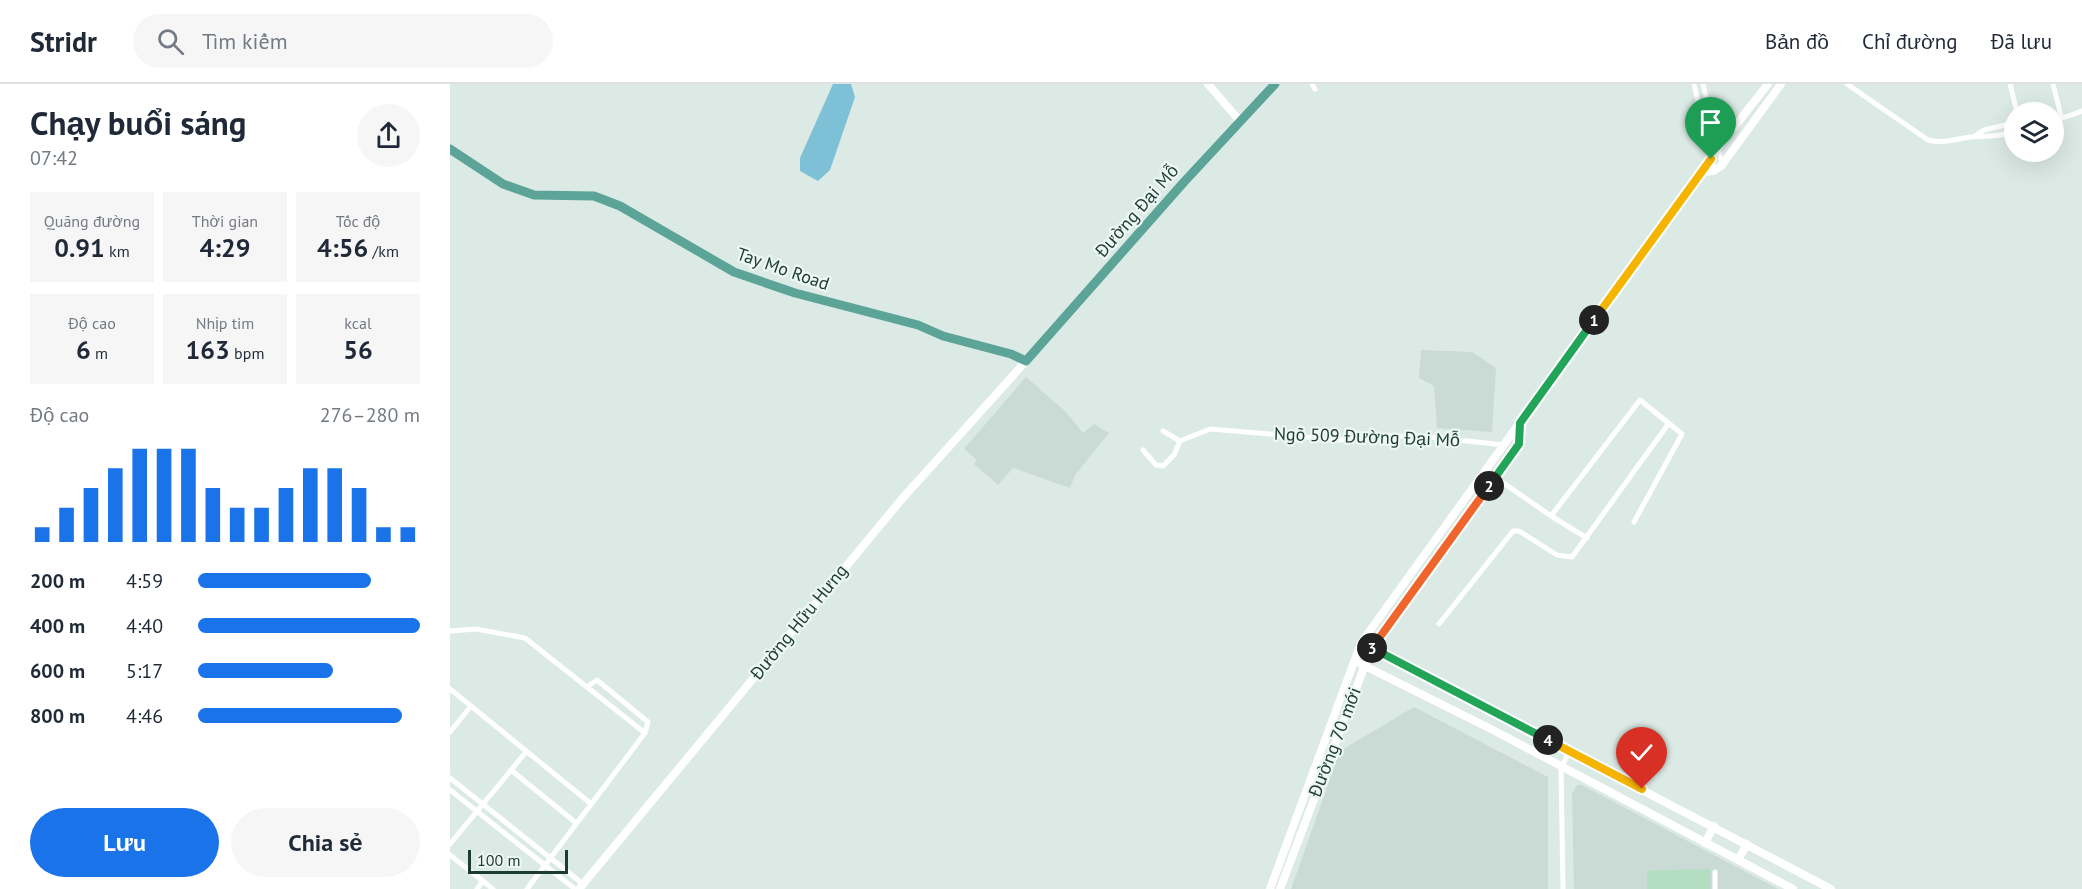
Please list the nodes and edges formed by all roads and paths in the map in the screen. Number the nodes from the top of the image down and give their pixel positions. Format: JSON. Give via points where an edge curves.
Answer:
{"nodes":[{"id":1,"x":1208,"y":84,"type":"edge"},
{"id":2,"x":1275,"y":84,"type":"edge"},
{"id":3,"x":1694,"y":84,"type":"edge"},
{"id":4,"x":1702,"y":84,"type":"edge"},
{"id":5,"x":1767,"y":84,"type":"edge"},
{"id":6,"x":1781,"y":84,"type":"edge"},
{"id":7,"x":1847,"y":84,"type":"edge"},
{"id":8,"x":2010,"y":84,"type":"edge"},
{"id":9,"x":2053,"y":84,"type":"edge"},
{"id":10,"x":2014,"y":102,"type":"edge"},
{"id":11,"x":2058,"y":102,"type":"edge"},
{"id":12,"x":2082,"y":111,"type":"edge"},
{"id":13,"x":2064,"y":115,"type":"edge"},
{"id":14,"x":1239,"y":120,"type":"junction"},
{"id":15,"x":2004,"y":125,"type":"edge"},
{"id":16,"x":2004,"y":135,"type":"edge"},
{"id":17,"x":1972,"y":137,"type":"junction"},
{"id":18,"x":450,"y":149,"type":"edge"},
{"id":19,"x":1717,"y":149,"type":"junction"},
{"id":20,"x":1711,"y":159,"type":"junction"},
{"id":21,"x":1722,"y":165,"type":"junction"},
{"id":22,"x":1714,"y":171,"type":"junction"},
{"id":23,"x":1701,"y":172,"type":"junction"},
{"id":24,"x":1026,"y":361,"type":"junction"},
{"id":25,"x":1520,"y":423,"type":"junction"},
{"id":26,"x":1669,"y":423,"type":"junction"},
{"id":27,"x":1163,"y":431,"type":"dead end"},
{"id":28,"x":1180,"y":441,"type":"junction"},
{"id":29,"x":1504,"y":445,"type":"junction"},
{"id":30,"x":1143,"y":450,"type":"dead end"},
{"id":31,"x":1495,"y":477,"type":"junction"},
{"id":32,"x":1551,"y":516,"type":"junction"},
{"id":33,"x":1634,"y":522,"type":"dead end"},
{"id":34,"x":1587,"y":538,"type":"junction"},
{"id":35,"x":1439,"y":624,"type":"dead end"},
{"id":36,"x":450,"y":631,"type":"edge"},
{"id":37,"x":1361,"y":643,"type":"junction"},
{"id":38,"x":1371,"y":649,"type":"junction"},
{"id":39,"x":1354,"y":659,"type":"junction"},
{"id":40,"x":1363,"y":665,"type":"junction"},
{"id":41,"x":588,"y":686,"type":"junction"},
{"id":42,"x":450,"y":689,"type":"edge"},
{"id":43,"x":471,"y":706,"type":"junction"},
{"id":44,"x":450,"y":732,"type":"edge"},
{"id":45,"x":645,"y":733,"type":"junction"},
{"id":46,"x":526,"y":752,"type":"junction"},
{"id":47,"x":1569,"y":752,"type":"junction"},
{"id":48,"x":1561,"y":768,"type":"junction"},
{"id":49,"x":511,"y":770,"type":"junction"},
{"id":50,"x":450,"y":778,"type":"edge"},
{"id":51,"x":450,"y":790,"type":"edge"},
{"id":52,"x":590,"y":803,"type":"junction"},
{"id":53,"x":484,"y":806,"type":"junction"},
{"id":54,"x":478,"y":812,"type":"junction"},
{"id":55,"x":575,"y":822,"type":"junction"},
{"id":56,"x":1714,"y":826,"type":"junction"},
{"id":57,"x":1296,"y":831,"type":"junction"},
{"id":58,"x":1705,"y":843,"type":"junction"},
{"id":59,"x":450,"y":844,"type":"edge"},
{"id":60,"x":1747,"y":844,"type":"junction"},
{"id":61,"x":450,"y":855,"type":"edge"},
{"id":62,"x":548,"y":858,"type":"junction"},
{"id":63,"x":1738,"y":860,"type":"junction"},
{"id":64,"x":543,"y":865,"type":"junction"},
{"id":65,"x":1714,"y":872,"type":"dead end"},
{"id":66,"x":483,"y":881,"type":"junction"},
{"id":67,"x":579,"y":888,"type":"edge"},
{"id":68,"x":477,"y":889,"type":"edge"},
{"id":69,"x":494,"y":889,"type":"edge"},
{"id":70,"x":527,"y":889,"type":"edge"},
{"id":71,"x":1270,"y":889,"type":"edge"},
{"id":72,"x":1280,"y":889,"type":"edge"},
{"id":73,"x":1563,"y":889,"type":"edge"},
{"id":74,"x":1715,"y":889,"type":"edge"},
{"id":75,"x":1793,"y":889,"type":"edge"},
{"id":76,"x":1831,"y":889,"type":"edge"}],
"edges":[{"from":1,"to":14,"type":"main road"},
{"from":2,"to":14,"type":"main road","name":"Đường Đại Mỗ"},
{"from":3,"to":20,"type":"street"},
{"from":4,"to":19,"type":"street"},
{"from":5,"to":19,"type":"main road","name":"Đường 70 mới"},
{"from":6,"to":21,"type":"main road"},
{"from":7,"to":17,"type":"street","via":[[1928,140],[1940,143]]},
{"from":8,"to":10,"type":"street"},
{"from":9,"to":11,"type":"street"},
{"from":12,"to":13,"type":"street"},
{"from":14,"to":24,"type":"main road","name":"Đường Đại Mỗ"},
{"from":15,"to":17,"type":"street"},
{"from":16,"to":17,"type":"street","via":[[1989,139]]},
{"from":18,"to":24,"type":"main road","name":"Tay Mo Road","via":[[503,184],[534,195],[594,196],[645,218],[734,272],[795,294],[918,325]]},
{"from":19,"to":20,"type":"main road","name":"Đường 70 mới"},
{"from":19,"to":21,"type":"street"},
{"from":20,"to":22,"type":"street"},
{"from":20,"to":23,"type":"main road","name":"Đường 70 mới"},
{"from":21,"to":22,"type":"main road"},
{"from":22,"to":23,"type":"main road"},
{"from":23,"to":25,"type":"main road","name":"Đường 70 mới"},
{"from":24,"to":67,"type":"main road","name":"Đường Hữu Hưng","via":[[901,500]]},
{"from":25,"to":29,"type":"main road","name":"Đường 70 mới"},
{"from":25,"to":31,"type":"main road","name":"Đường 70 mới","via":[[1519,444]]},
{"from":26,"to":32,"type":"street","via":[[1640,400]]},
{"from":26,"to":33,"type":"street","via":[[1682,434]]},
{"from":26,"to":34,"type":"street"},
{"from":27,"to":28,"type":"street"},
{"from":28,"to":29,"type":"street","name":"Ngõ 509 Đường Đại Mỗ","via":[[1210,429],[1341,440],[1367,435],[1431,437]]},
{"from":28,"to":30,"type":"street","via":[[1163,466],[1156,465]]},
{"from":29,"to":37,"type":"main road","name":"Đường 70 mới"},
{"from":31,"to":32,"type":"street"},
{"from":31,"to":38,"type":"main road","name":"Đường 70 mới"},
{"from":32,"to":34,"type":"street"},
{"from":34,"to":35,"type":"street","via":[[1572,557],[1557,555],[1513,531]]},
{"from":36,"to":41,"type":"street","via":[[476,628],[525,638]]},
{"from":37,"to":38,"type":"main road"},
{"from":37,"to":39,"type":"main road","name":"Đường 70 mới"},
{"from":38,"to":40,"type":"main road","name":"Đường 70 mới"},
{"from":38,"to":47,"type":"main road"},
{"from":39,"to":40,"type":"main road"},
{"from":39,"to":57,"type":"main road","name":"Đường 70 mới"},
{"from":40,"to":48,"type":"main road"},
{"from":40,"to":57,"type":"main road","name":"Đường 70 mới"},
{"from":41,"to":45,"type":"street"},
{"from":41,"to":45,"type":"street","via":[[597,680],[617,696],[648,722]]},
{"from":42,"to":43,"type":"street"},
{"from":43,"to":44,"type":"street"},
{"from":43,"to":46,"type":"street"},
{"from":45,"to":52,"type":"street"},
{"from":46,"to":49,"type":"street"},
{"from":46,"to":52,"type":"street"},
{"from":47,"to":48,"type":"street"},
{"from":47,"to":56,"type":"main road"},
{"from":48,"to":58,"type":"main road"},
{"from":48,"to":73,"type":"street"},
{"from":49,"to":53,"type":"street"},
{"from":49,"to":55,"type":"street"},
{"from":50,"to":53,"type":"street"},
{"from":51,"to":54,"type":"street"},
{"from":52,"to":55,"type":"street"},
{"from":53,"to":54,"type":"street"},
{"from":53,"to":62,"type":"street"},
{"from":54,"to":59,"type":"street"},
{"from":54,"to":64,"type":"street"},
{"from":55,"to":62,"type":"street"},
{"from":56,"to":58,"type":"main road"},
{"from":56,"to":60,"type":"main road"},
{"from":57,"to":71,"type":"main road"},
{"from":57,"to":72,"type":"main road","name":"Đường 70 mới"},
{"from":58,"to":63,"type":"main road"},
{"from":60,"to":63,"type":"main road"},
{"from":60,"to":76,"type":"main road"},
{"from":61,"to":66,"type":"street"},
{"from":62,"to":64,"type":"street"},
{"from":62,"to":67,"type":"street"},
{"from":63,"to":75,"type":"main road"},
{"from":64,"to":67,"type":"street"},
{"from":64,"to":70,"type":"street"},
{"from":65,"to":74,"type":"street"},
{"from":66,"to":68,"type":"street"},
{"from":66,"to":69,"type":"street"}]}
